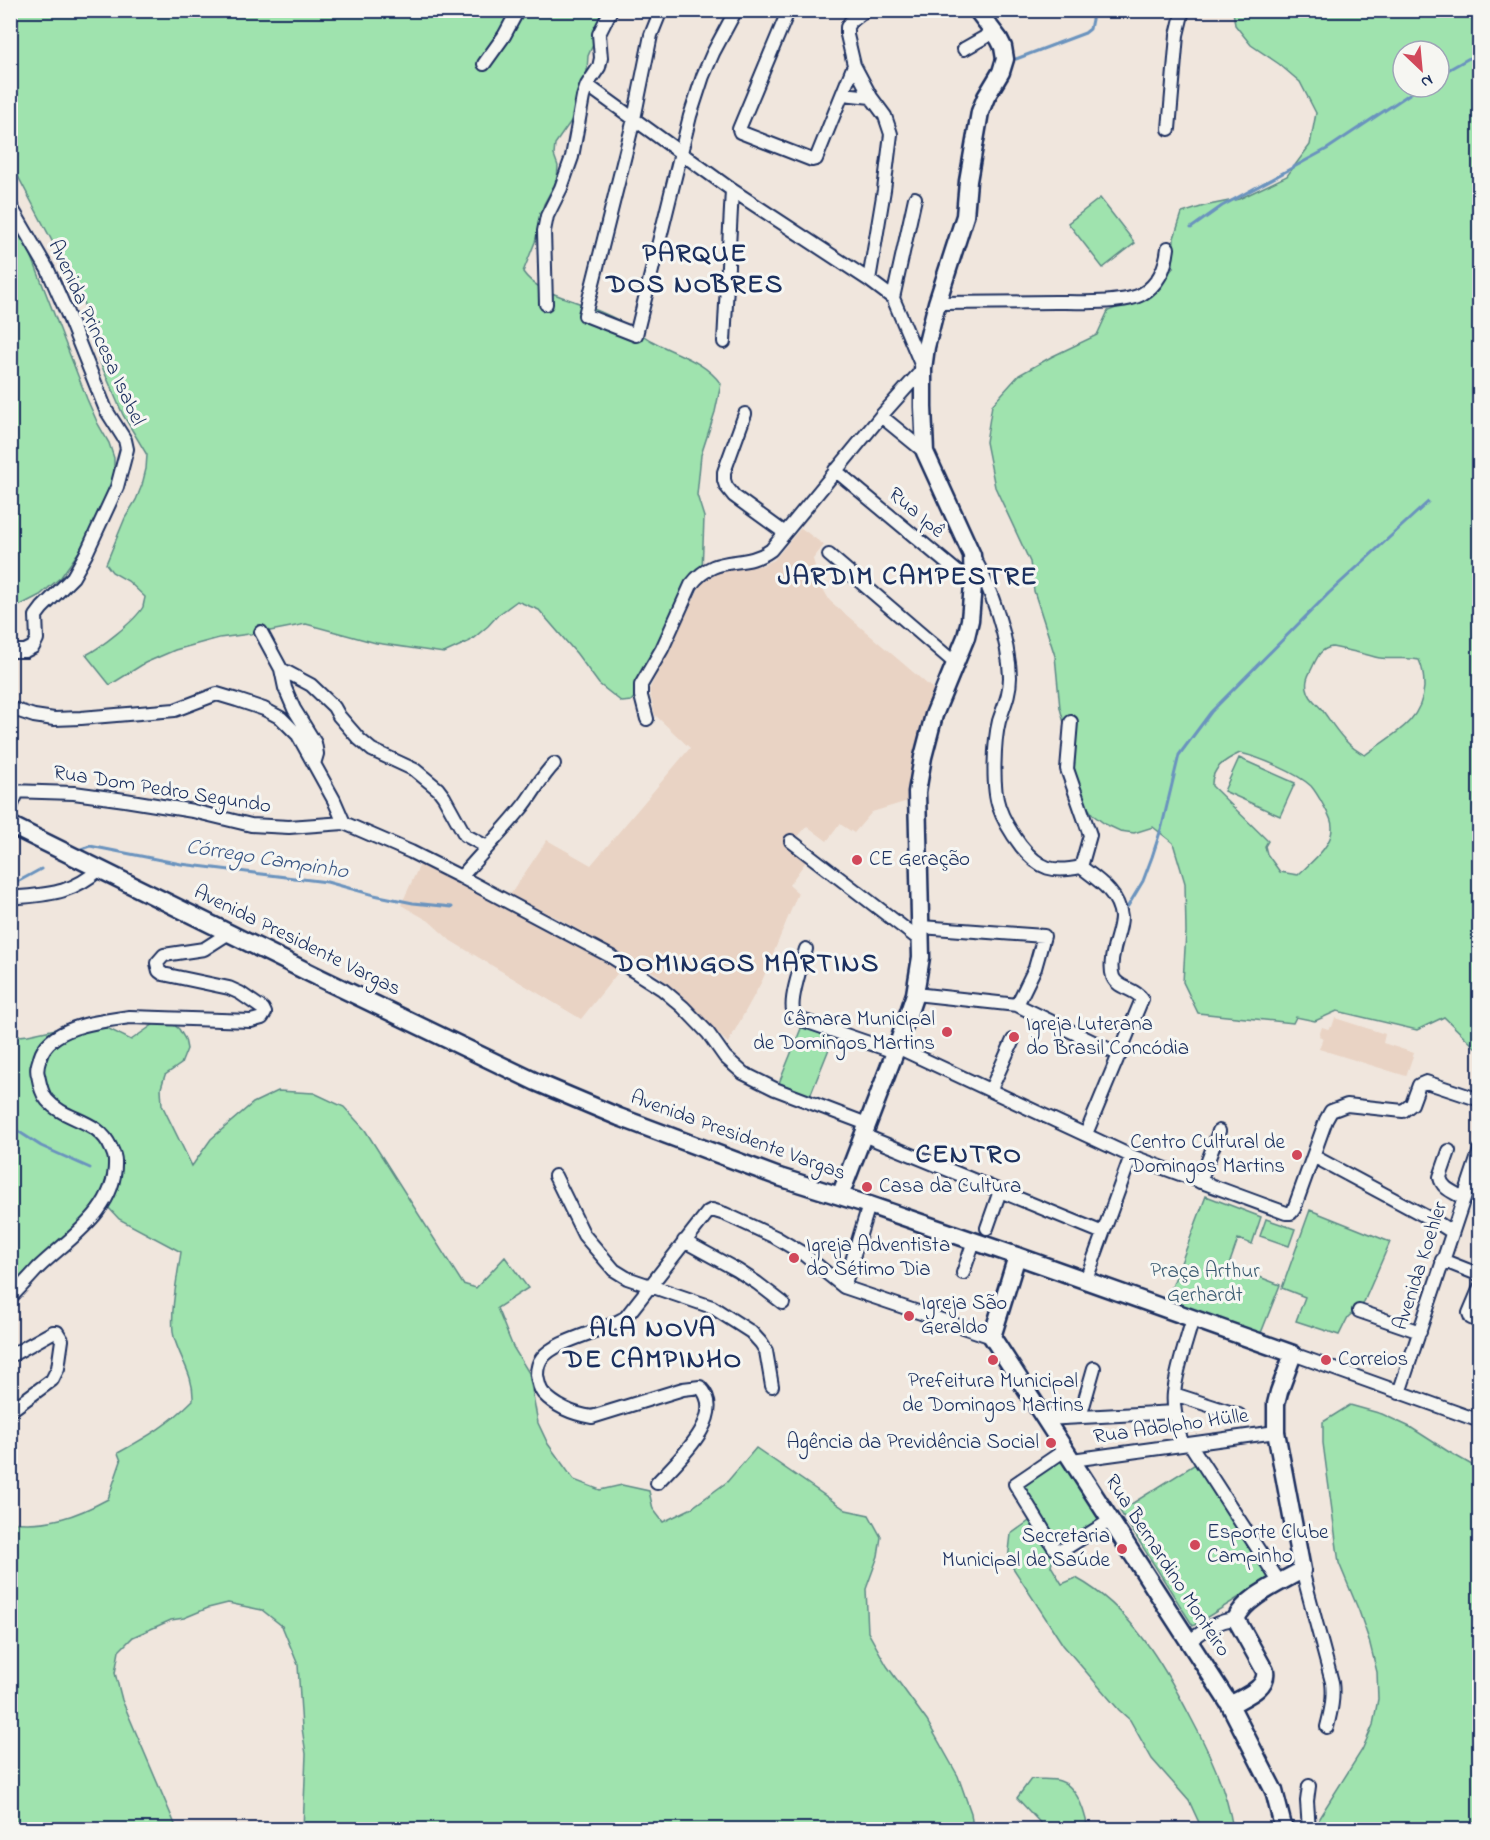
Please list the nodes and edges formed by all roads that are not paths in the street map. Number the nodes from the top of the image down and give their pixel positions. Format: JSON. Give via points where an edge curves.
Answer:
{"nodes":[{"id":1,"x":518,"y":10,"type":"edge"},
{"id":2,"x":611,"y":10,"type":"edge"},
{"id":3,"x":661,"y":10,"type":"edge"},
{"id":4,"x":736,"y":10,"type":"edge"},
{"id":5,"x":791,"y":10,"type":"edge"},
{"id":6,"x":866,"y":10,"type":"edge"},
{"id":7,"x":977,"y":10,"type":"edge"},
{"id":8,"x":1183,"y":10,"type":"edge"},
{"id":9,"x":994,"y":32,"type":"junction"},
{"id":10,"x":964,"y":50,"type":"dead end"},
{"id":11,"x":484,"y":64,"type":"dead end"},
{"id":12,"x":854,"y":65,"type":"junction"},
{"id":13,"x":587,"y":85,"type":"junction"},
{"id":14,"x":843,"y":93,"type":"junction"},
{"id":15,"x":871,"y":97,"type":"junction"},
{"id":16,"x":634,"y":119,"type":"junction"},
{"id":17,"x":1170,"y":129,"type":"dead end"},
{"id":18,"x":681,"y":153,"type":"junction"},
{"id":19,"x":732,"y":190,"type":"junction"},
{"id":20,"x":915,"y":198,"type":"dead end"},
{"id":21,"x":10,"y":205,"type":"edge"},
{"id":22,"x":1168,"y":248,"type":"dead end"},
{"id":23,"x":869,"y":280,"type":"junction"},
{"id":24,"x":893,"y":298,"type":"junction"},
{"id":25,"x":937,"y":303,"type":"junction"},
{"id":26,"x":546,"y":304,"type":"dead end"},
{"id":27,"x":724,"y":342,"type":"dead end"},
{"id":28,"x":923,"y":369,"type":"junction"},
{"id":29,"x":745,"y":414,"type":"dead end"},
{"id":30,"x":881,"y":416,"type":"junction"},
{"id":31,"x":925,"y":452,"type":"junction"},
{"id":32,"x":835,"y":470,"type":"junction"},
{"id":33,"x":785,"y":532,"type":"junction"},
{"id":34,"x":829,"y":555,"type":"dead end"},
{"id":35,"x":972,"y":555,"type":"junction"},
{"id":36,"x":973,"y":585,"type":"junction"},
{"id":37,"x":971,"y":606,"type":"junction"},
{"id":38,"x":994,"y":607,"type":"junction"},
{"id":39,"x":261,"y":632,"type":"dead end"},
{"id":40,"x":10,"y":651,"type":"edge"},
{"id":41,"x":956,"y":664,"type":"junction"},
{"id":42,"x":281,"y":669,"type":"junction"},
{"id":43,"x":10,"y":708,"type":"edge"},
{"id":44,"x":647,"y":719,"type":"dead end"},
{"id":45,"x":1071,"y":722,"type":"dead end"},
{"id":46,"x":314,"y":764,"type":"junction"},
{"id":47,"x":554,"y":764,"type":"dead end"},
{"id":48,"x":14,"y":791,"type":"edge"},
{"id":49,"x":10,"y":809,"type":"edge"},
{"id":50,"x":12,"y":823,"type":"edge"},
{"id":51,"x":344,"y":823,"type":"junction"},
{"id":52,"x":792,"y":841,"type":"dead end"},
{"id":53,"x":487,"y":847,"type":"junction"},
{"id":54,"x":1081,"y":867,"type":"junction"},
{"id":55,"x":100,"y":869,"type":"junction"},
{"id":56,"x":461,"y":877,"type":"junction"},
{"id":57,"x":10,"y":898,"type":"edge"},
{"id":58,"x":229,"y":933,"type":"junction"},
{"id":59,"x":921,"y":934,"type":"junction"},
{"id":60,"x":806,"y":949,"type":"dead end"},
{"id":61,"x":915,"y":994,"type":"junction"},
{"id":62,"x":1017,"y":1005,"type":"junction"},
{"id":63,"x":1013,"y":1040,"type":"dead end"},
{"id":64,"x":896,"y":1050,"type":"junction"},
{"id":65,"x":1120,"y":1055,"type":"junction"},
{"id":66,"x":991,"y":1089,"type":"junction"},
{"id":67,"x":1479,"y":1100,"type":"edge"},
{"id":68,"x":865,"y":1129,"type":"junction"},
{"id":69,"x":1218,"y":1131,"type":"dead end"},
{"id":70,"x":1086,"y":1134,"type":"junction"},
{"id":71,"x":1479,"y":1150,"type":"edge"},
{"id":72,"x":1449,"y":1151,"type":"dead end"},
{"id":73,"x":1131,"y":1155,"type":"junction"},
{"id":74,"x":1313,"y":1156,"type":"junction"},
{"id":75,"x":555,"y":1176,"type":"dead end"},
{"id":76,"x":1200,"y":1182,"type":"junction"},
{"id":77,"x":1000,"y":1191,"type":"junction"},
{"id":78,"x":840,"y":1196,"type":"junction"},
{"id":79,"x":1463,"y":1197,"type":"junction"},
{"id":80,"x":869,"y":1205,"type":"junction"},
{"id":81,"x":987,"y":1228,"type":"dead end"},
{"id":82,"x":1452,"y":1232,"type":"junction"},
{"id":83,"x":1103,"y":1233,"type":"junction"},
{"id":84,"x":684,"y":1241,"type":"junction"},
{"id":85,"x":974,"y":1241,"type":"junction"},
{"id":86,"x":1017,"y":1256,"type":"junction"},
{"id":87,"x":1442,"y":1260,"type":"junction"},
{"id":88,"x":963,"y":1273,"type":"dead end"},
{"id":89,"x":1479,"y":1275,"type":"edge"},
{"id":90,"x":1086,"y":1280,"type":"junction"},
{"id":91,"x":651,"y":1286,"type":"junction"},
{"id":92,"x":844,"y":1287,"type":"junction"},
{"id":93,"x":1479,"y":1287,"type":"edge"},
{"id":94,"x":10,"y":1298,"type":"edge"},
{"id":95,"x":783,"y":1303,"type":"dead end"},
{"id":96,"x":1359,"y":1311,"type":"dead end"},
{"id":97,"x":1193,"y":1318,"type":"junction"},
{"id":98,"x":1479,"y":1322,"type":"edge"},
{"id":99,"x":1420,"y":1332,"type":"junction"},
{"id":100,"x":992,"y":1337,"type":"junction"},
{"id":101,"x":1293,"y":1354,"type":"junction"},
{"id":102,"x":10,"y":1356,"type":"edge"},
{"id":103,"x":1094,"y":1368,"type":"dead end"},
{"id":104,"x":772,"y":1386,"type":"dead end"},
{"id":105,"x":1399,"y":1393,"type":"junction"},
{"id":106,"x":1174,"y":1394,"type":"junction"},
{"id":107,"x":10,"y":1412,"type":"edge"},
{"id":108,"x":1175,"y":1412,"type":"junction"},
{"id":109,"x":1239,"y":1415,"type":"dead end"},
{"id":110,"x":1080,"y":1417,"type":"junction"},
{"id":111,"x":1045,"y":1419,"type":"junction"},
{"id":112,"x":1479,"y":1421,"type":"edge"},
{"id":113,"x":1276,"y":1432,"type":"junction"},
{"id":114,"x":1186,"y":1445,"type":"junction"},
{"id":115,"x":1069,"y":1455,"type":"junction"},
{"id":116,"x":657,"y":1483,"type":"dead end"},
{"id":117,"x":1111,"y":1520,"type":"junction"},
{"id":118,"x":1302,"y":1570,"type":"junction"},
{"id":119,"x":1280,"y":1583,"type":"junction"},
{"id":120,"x":1236,"y":1619,"type":"junction"},
{"id":121,"x":1190,"y":1641,"type":"junction"},
{"id":122,"x":1230,"y":1705,"type":"junction"},
{"id":123,"x":1327,"y":1727,"type":"dead end"},
{"id":124,"x":1309,"y":1786,"type":"dead end"},
{"id":125,"x":1284,"y":1830,"type":"edge"},
{"id":126,"x":1309,"y":1830,"type":"edge"}],
"edges":[{"from":1,"to":11,"type":"street"},
{"from":2,"to":13,"type":"street","via":[[599,34],[599,67]]},
{"from":3,"to":16,"type":"street","via":[[651,35]]},
{"from":4,"to":18,"type":"street","via":[[703,76]]},
{"from":5,"to":14,"type":"street","via":[[740,132],[816,159]]},
{"from":6,"to":12,"type":"street","via":[[847,27]]},
{"from":7,"to":9,"type":"main road"},
{"from":8,"to":17,"type":"street","via":[[1177,35]]},
{"from":9,"to":10,"type":"street"},
{"from":9,"to":25,"type":"main road","via":[[1005,59],[980,112],[965,216]]},
{"from":12,"to":14,"type":"street"},
{"from":12,"to":15,"type":"street"},
{"from":13,"to":16,"type":"street"},
{"from":13,"to":26,"type":"street","via":[[572,157],[544,231]]},
{"from":14,"to":15,"type":"street"},
{"from":15,"to":23,"type":"street","via":[[891,134]]},
{"from":16,"to":18,"type":"street"},
{"from":16,"to":18,"type":"street","via":[[585,315],[636,335]]},
{"from":18,"to":19,"type":"street"},
{"from":19,"to":23,"type":"street"},
{"from":19,"to":27,"type":"street"},
{"from":20,"to":24,"type":"street"},
{"from":21,"to":40,"type":"street","name":"Avenida Princesa Isabel","via":[[48,270],[106,410],[127,449],[117,487],[86,554],[72,577],[36,616],[37,639],[33,647]]},
{"from":22,"to":25,"type":"street","via":[[1164,270],[1158,278],[1145,292],[1129,298]]},
{"from":23,"to":24,"type":"street"},
{"from":24,"to":28,"type":"street"},
{"from":25,"to":28,"type":"main road"},
{"from":28,"to":30,"type":"street"},
{"from":28,"to":31,"type":"main road"},
{"from":29,"to":33,"type":"street","via":[[724,480],[734,496]]},
{"from":30,"to":31,"type":"street"},
{"from":30,"to":32,"type":"street"},
{"from":31,"to":35,"type":"main road"},
{"from":32,"to":33,"type":"street"},
{"from":32,"to":36,"type":"street","name":"Rua Ipê"},
{"from":33,"to":44,"type":"street","via":[[761,557],[718,564],[691,585],[641,685]]},
{"from":34,"to":41,"type":"street"},
{"from":35,"to":36,"type":"main road"},
{"from":35,"to":38,"type":"street"},
{"from":36,"to":37,"type":"main road"},
{"from":37,"to":38,"type":"street"},
{"from":37,"to":41,"type":"main road"},
{"from":38,"to":54,"type":"street","via":[[1010,677],[996,740],[998,806],[1007,827],[1028,855],[1051,870]]},
{"from":39,"to":42,"type":"street"},
{"from":41,"to":59,"type":"main road","via":[[934,715],[917,792]]},
{"from":42,"to":46,"type":"street","via":[[294,709],[315,743]]},
{"from":42,"to":53,"type":"street","via":[[311,686],[372,750],[415,770],[438,789],[465,835]]},
{"from":43,"to":46,"type":"street","via":[[54,719],[81,718],[175,710],[221,694],[280,718],[298,735]]},
{"from":45,"to":54,"type":"street","via":[[1066,770],[1090,835]]},
{"from":46,"to":51,"type":"street"},
{"from":47,"to":53,"type":"street"},
{"from":48,"to":49,"type":"street"},
{"from":48,"to":51,"type":"street","name":"Rua Dom Pedro Segundo","via":[[74,792],[251,825]]},
{"from":50,"to":55,"type":"main road","name":"Avenida Presidente Vargas"},
{"from":51,"to":56,"type":"street"},
{"from":52,"to":59,"type":"street"},
{"from":53,"to":56,"type":"street"},
{"from":54,"to":65,"type":"street","via":[[1117,901],[1121,918],[1112,973],[1116,981],[1142,999]]},
{"from":55,"to":57,"type":"street","via":[[62,892]]},
{"from":55,"to":58,"type":"main road","name":"Avenida Presidente Vargas"},
{"from":56,"to":68,"type":"street","via":[[610,956],[662,989],[743,1073]]},
{"from":58,"to":78,"type":"main road","name":"Avenida Presidente Vargas","via":[[536,1082],[683,1141]]},
{"from":58,"to":94,"type":"street","via":[[204,949],[164,955],[157,968],[163,974],[240,993],[263,1009],[262,1018],[116,1018],[67,1030],[42,1049],[36,1069],[46,1100],[105,1136],[115,1159],[113,1183],[84,1228]]},
{"from":59,"to":61,"type":"main road","via":[[921,965]]},
{"from":59,"to":62,"type":"street","via":[[1044,936],[1035,968]]},
{"from":60,"to":64,"type":"street","via":[[793,1000],[795,1016]]},
{"from":61,"to":62,"type":"street"},
{"from":61,"to":64,"type":"main road"},
{"from":62,"to":65,"type":"street"},
{"from":63,"to":66,"type":"street"},
{"from":64,"to":66,"type":"street"},
{"from":64,"to":68,"type":"main road"},
{"from":65,"to":70,"type":"street"},
{"from":66,"to":70,"type":"street"},
{"from":67,"to":74,"type":"street","via":[[1430,1082],[1419,1085],[1412,1104],[1403,1111],[1347,1105],[1331,1111]]},
{"from":68,"to":77,"type":"street"},
{"from":68,"to":78,"type":"main road"},
{"from":69,"to":76,"type":"street"},
{"from":70,"to":73,"type":"street"},
{"from":71,"to":79,"type":"street","name":"Avenida Koehler"},
{"from":72,"to":79,"type":"street","via":[[1440,1181]]},
{"from":73,"to":76,"type":"street"},
{"from":73,"to":83,"type":"street"},
{"from":74,"to":76,"type":"street","via":[[1293,1212],[1286,1213]]},
{"from":74,"to":82,"type":"street"},
{"from":75,"to":91,"type":"street","via":[[584,1235],[603,1259],[627,1278]]},
{"from":77,"to":81,"type":"street"},
{"from":77,"to":83,"type":"street"},
{"from":78,"to":80,"type":"main road","name":"Avenida Presidente Vargas"},
{"from":79,"to":82,"type":"street","name":"Avenida Koehler"},
{"from":80,"to":85,"type":"main road","name":"Avenida Presidente Vargas"},
{"from":80,"to":92,"type":"street"},
{"from":82,"to":87,"type":"street","name":"Avenida Koehler"},
{"from":83,"to":90,"type":"street"},
{"from":84,"to":91,"type":"street"},
{"from":84,"to":92,"type":"street","via":[[712,1210],[775,1237]]},
{"from":84,"to":95,"type":"street","via":[[744,1274]]},
{"from":85,"to":86,"type":"main road","name":"Avenida Presidente Vargas"},
{"from":85,"to":88,"type":"street"},
{"from":86,"to":90,"type":"main road","name":"Avenida Presidente Vargas"},
{"from":86,"to":100,"type":"main road"},
{"from":87,"to":89,"type":"street"},
{"from":87,"to":99,"type":"street","name":"Avenida Koehler"},
{"from":90,"to":97,"type":"main road","name":"Avenida Presidente Vargas"},
{"from":91,"to":104,"type":"street","via":[[699,1301],[751,1332],[766,1352]]},
{"from":91,"to":116,"type":"street","via":[[626,1317],[543,1357],[537,1377],[539,1389],[549,1400],[565,1410],[592,1417],[700,1387],[709,1405],[702,1431]]},
{"from":92,"to":100,"type":"street"},
{"from":93,"to":98,"type":"street","via":[[1469,1313]]},
{"from":96,"to":99,"type":"street"},
{"from":97,"to":101,"type":"main road","name":"Avenida Presidente Vargas"},
{"from":97,"to":106,"type":"street"},
{"from":99,"to":105,"type":"street","name":"Avenida Koehler"},
{"from":100,"to":111,"type":"main road","name":"Rua Bernardino Monteiro"},
{"from":101,"to":105,"type":"street","name":"Avenida Presidente Vargas"},
{"from":101,"to":113,"type":"main road","via":[[1276,1404]]},
{"from":102,"to":107,"type":"street","via":[[53,1332],[62,1341],[52,1380]]},
{"from":103,"to":110,"type":"street"},
{"from":105,"to":112,"type":"street","name":"Avenida Presidente Vargas"},
{"from":106,"to":108,"type":"street"},
{"from":106,"to":109,"type":"street"},
{"from":108,"to":110,"type":"street"},
{"from":108,"to":114,"type":"street"},
{"from":110,"to":111,"type":"street"},
{"from":111,"to":115,"type":"main road","name":"Rua Bernardino Monteiro"},
{"from":113,"to":114,"type":"street","name":"Rua Adolpho Hülle"},
{"from":113,"to":118,"type":"main road"},
{"from":114,"to":115,"type":"street","name":"Rua Adolpho Hülle"},
{"from":114,"to":119,"type":"street"},
{"from":115,"to":117,"type":"main road","name":"Rua Bernardino Monteiro"},
{"from":115,"to":117,"type":"street","via":[[1015,1484],[1055,1549],[1063,1550]]},
{"from":117,"to":121,"type":"main road","name":"Rua Bernardino Monteiro"},
{"from":118,"to":119,"type":"main road"},
{"from":118,"to":123,"type":"street","via":[[1334,1694]]},
{"from":119,"to":120,"type":"main road","via":[[1250,1601]]},
{"from":120,"to":121,"type":"street","via":[[1219,1622]]},
{"from":120,"to":122,"type":"main road","via":[[1266,1676],[1261,1686]]},
{"from":121,"to":122,"type":"main road","name":"Rua Bernardino Monteiro"},
{"from":122,"to":125,"type":"main road","name":"Rua Bernardino Monteiro","via":[[1274,1791]]},
{"from":124,"to":126,"type":"street"}]}
